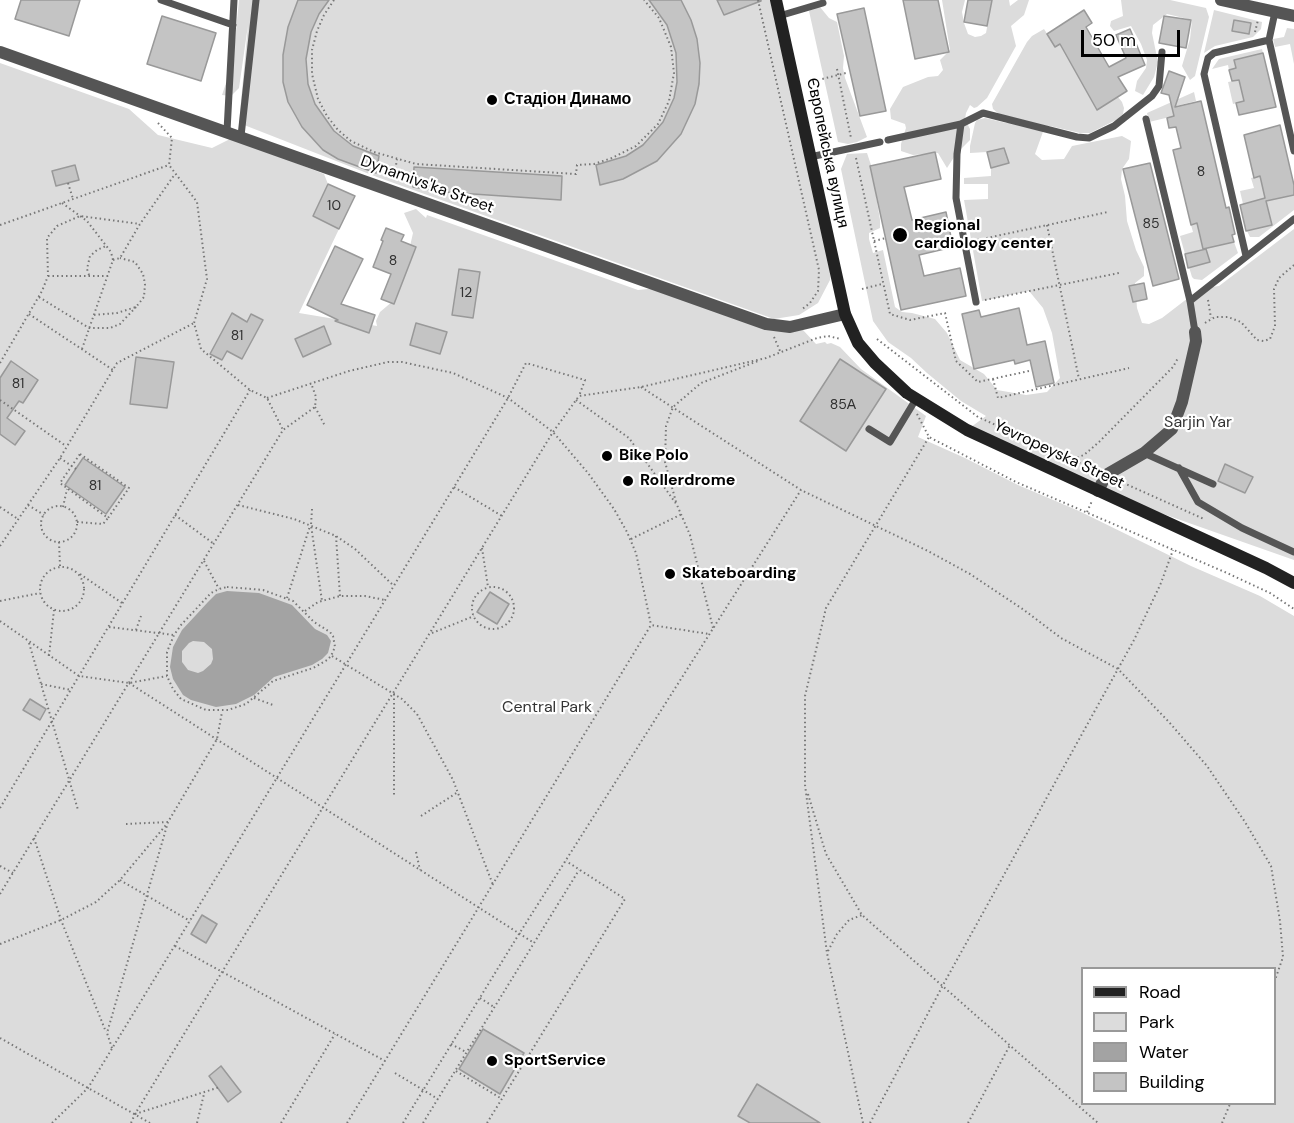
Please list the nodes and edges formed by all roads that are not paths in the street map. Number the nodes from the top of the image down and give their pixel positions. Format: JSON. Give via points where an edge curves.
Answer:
{"nodes":[{"id":1,"x":161,"y":0,"type":"edge"},
{"id":2,"x":234,"y":0,"type":"edge"},
{"id":3,"x":256,"y":0,"type":"edge"},
{"id":4,"x":776,"y":0,"type":"edge"},
{"id":5,"x":1221,"y":0,"type":"edge"},
{"id":6,"x":824,"y":3,"type":"dead end"},
{"id":7,"x":1275,"y":12,"type":"junction"},
{"id":8,"x":779,"y":16,"type":"junction"},
{"id":9,"x":1294,"y":16,"type":"edge"},
{"id":10,"x":233,"y":25,"type":"junction"},
{"id":11,"x":1269,"y":40,"type":"junction"},
{"id":12,"x":0,"y":52,"type":"edge"},
{"id":13,"x":1162,"y":52,"type":"dead end"},
{"id":14,"x":1146,"y":119,"type":"dead end"},
{"id":15,"x":961,"y":124,"type":"junction"},
{"id":16,"x":227,"y":131,"type":"junction"},
{"id":17,"x":241,"y":136,"type":"junction"},
{"id":18,"x":888,"y":140,"type":"dead end"},
{"id":19,"x":879,"y":142,"type":"dead end"},
{"id":20,"x":1294,"y":151,"type":"edge"},
{"id":21,"x":810,"y":157,"type":"junction"},
{"id":22,"x":1294,"y":219,"type":"edge"},
{"id":23,"x":1246,"y":256,"type":"junction"},
{"id":24,"x":1190,"y":301,"type":"junction"},
{"id":25,"x":976,"y":302,"type":"road end"},
{"id":26,"x":845,"y":314,"type":"junction"},
{"id":27,"x":1195,"y":332,"type":"joint"},
{"id":28,"x":914,"y":403,"type":"junction"},
{"id":29,"x":868,"y":429,"type":"dead end"},
{"id":30,"x":1144,"y":453,"type":"junction"},
{"id":31,"x":1179,"y":468,"type":"junction"},
{"id":32,"x":1213,"y":483,"type":"dead end"},
{"id":33,"x":1098,"y":490,"type":"junction"},
{"id":34,"x":1294,"y":552,"type":"edge"},
{"id":35,"x":1294,"y":583,"type":"edge"}],
"edges":[{"from":1,"to":10,"type":"lane"},
{"from":2,"to":10,"type":"lane"},
{"from":3,"to":17,"type":"lane"},
{"from":4,"to":8,"type":"main road","name":"Європейська вулиця"},
{"from":5,"to":7,"type":"street"},
{"from":6,"to":8,"type":"lane"},
{"from":7,"to":9,"type":"street"},
{"from":7,"to":11,"type":"lane"},
{"from":8,"to":21,"type":"main road","name":"Європейська вулиця"},
{"from":10,"to":16,"type":"lane"},
{"from":11,"to":20,"type":"lane"},
{"from":11,"to":23,"type":"lane","via":[[1214,53],[1208,58],[1204,74]]},
{"from":12,"to":16,"type":"street","name":"Dynamivs'ka Street"},
{"from":13,"to":15,"type":"lane","via":[[1159,86],[1152,96],[1101,134],[1077,137],[982,112]]},
{"from":14,"to":24,"type":"lane"},
{"from":15,"to":18,"type":"lane"},
{"from":15,"to":25,"type":"lane","via":[[956,198]]},
{"from":16,"to":17,"type":"street","name":"Dynamivs'ka Street"},
{"from":17,"to":26,"type":"street","name":"Dynamivs'ka Street","via":[[766,324],[790,327]]},
{"from":19,"to":21,"type":"lane"},
{"from":21,"to":26,"type":"main road","name":"Європейська вулиця"},
{"from":22,"to":23,"type":"lane"},
{"from":23,"to":24,"type":"lane"},
{"from":24,"to":27,"type":"lane"},
{"from":26,"to":28,"type":"main road","name":"Yevropeyska Street","via":[[861,347]]},
{"from":27,"to":30,"type":"street","via":[[1177,419],[1169,433]]},
{"from":28,"to":29,"type":"lane","via":[[890,442]]},
{"from":28,"to":33,"type":"main road","name":"Yevropeyska Street"},
{"from":30,"to":31,"type":"lane"},
{"from":30,"to":33,"type":"street","via":[[1106,475]]},
{"from":31,"to":32,"type":"lane"},
{"from":31,"to":34,"type":"lane","via":[[1198,502],[1233,524]]},
{"from":33,"to":35,"type":"main road","name":"Yevropeyska Street"}]}
